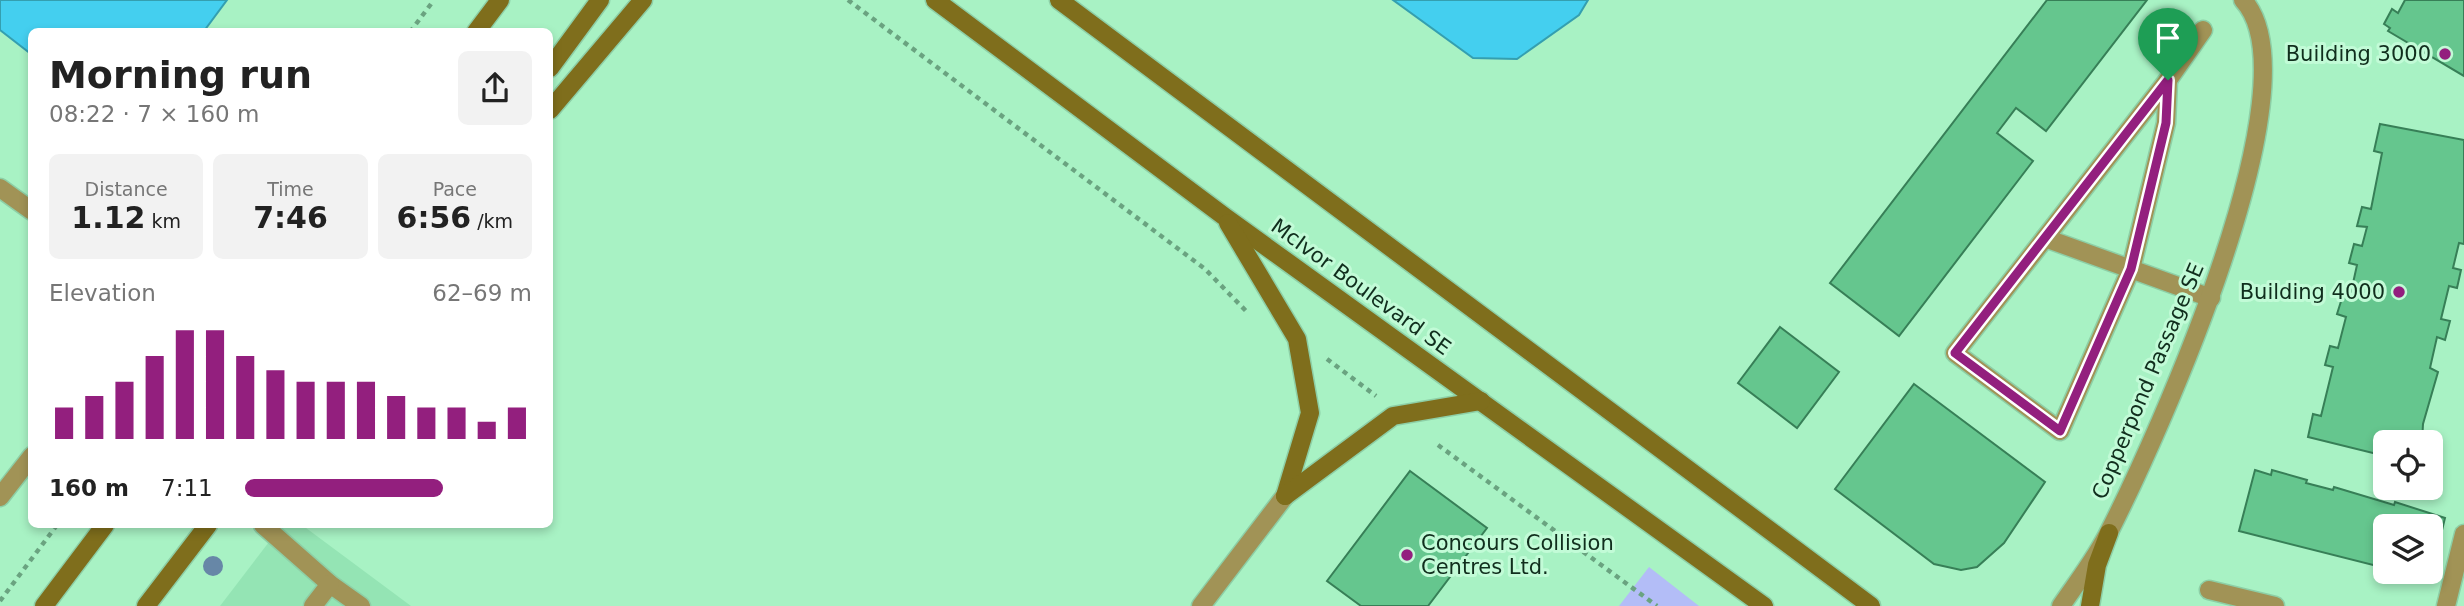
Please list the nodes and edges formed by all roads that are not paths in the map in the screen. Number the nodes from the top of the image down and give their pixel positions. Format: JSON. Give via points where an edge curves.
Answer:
{"nodes":[{"id":1,"x":500,"y":0,"type":"edge"},
{"id":2,"x":600,"y":0,"type":"edge"},
{"id":3,"x":643,"y":0,"type":"edge"},
{"id":4,"x":935,"y":0,"type":"edge"},
{"id":5,"x":1059,"y":0,"type":"edge"},
{"id":6,"x":2243,"y":0,"type":"edge"},
{"id":7,"x":479,"y":28,"type":"edge"},
{"id":8,"x":2203,"y":30,"type":"dead end"},
{"id":9,"x":553,"y":64,"type":"edge"},
{"id":10,"x":2168,"y":80,"type":"junction"},
{"id":11,"x":553,"y":106,"type":"edge"},
{"id":12,"x":0,"y":188,"type":"edge"},
{"id":13,"x":28,"y":208,"type":"edge"},
{"id":14,"x":1225,"y":217,"type":"junction"},
{"id":15,"x":2045,"y":238,"type":"junction"},
{"id":16,"x":2131,"y":269,"type":"junction"},
{"id":17,"x":2211,"y":298,"type":"junction"},
{"id":18,"x":1482,"y":401,"type":"junction"},
{"id":19,"x":28,"y":461,"type":"edge"},
{"id":20,"x":1285,"y":496,"type":"junction"},
{"id":21,"x":0,"y":497,"type":"edge"},
{"id":22,"x":103,"y":528,"type":"edge"},
{"id":23,"x":206,"y":528,"type":"edge"},
{"id":24,"x":266,"y":528,"type":"edge"},
{"id":25,"x":2109,"y":533,"type":"junction"},
{"id":26,"x":2464,"y":534,"type":"edge"},
{"id":27,"x":330,"y":583,"type":"junction"},
{"id":28,"x":2209,"y":590,"type":"dead end"},
{"id":29,"x":44,"y":606,"type":"edge"},
{"id":30,"x":146,"y":606,"type":"edge"},
{"id":31,"x":313,"y":606,"type":"edge"},
{"id":32,"x":361,"y":606,"type":"edge"},
{"id":33,"x":1201,"y":606,"type":"edge"},
{"id":34,"x":1764,"y":606,"type":"edge"},
{"id":35,"x":1871,"y":606,"type":"edge"},
{"id":36,"x":2062,"y":606,"type":"edge"},
{"id":37,"x":2090,"y":606,"type":"edge"},
{"id":38,"x":2275,"y":606,"type":"edge"},
{"id":39,"x":2446,"y":606,"type":"edge"}],
"edges":[{"from":1,"to":7,"type":"main road"},
{"from":2,"to":9,"type":"main road"},
{"from":3,"to":11,"type":"main road"},
{"from":4,"to":14,"type":"main road","name":"McIvor Boulevard SE"},
{"from":5,"to":35,"type":"main road"},
{"from":6,"to":17,"type":"street","name":"Copperpond Passage SE","via":[[2263,39],[2261,88],[2250,165]]},
{"from":8,"to":10,"type":"street"},
{"from":10,"to":15,"type":"street"},
{"from":10,"to":16,"type":"street","via":[[2166,123]]},
{"from":12,"to":13,"type":"street"},
{"from":14,"to":18,"type":"main road","name":"McIvor Boulevard SE"},
{"from":14,"to":20,"type":"main road","via":[[1297,339],[1310,413]]},
{"from":15,"to":16,"type":"street"},
{"from":15,"to":16,"type":"street","via":[[1955,353],[2060,431]]},
{"from":16,"to":17,"type":"street"},
{"from":17,"to":25,"type":"street","name":"Copperpond Passage SE","via":[[2153,441]]},
{"from":18,"to":20,"type":"main road","via":[[1393,416]]},
{"from":18,"to":34,"type":"main road","name":"McIvor Boulevard SE"},
{"from":19,"to":21,"type":"street"},
{"from":20,"to":33,"type":"street"},
{"from":22,"to":29,"type":"main road"},
{"from":23,"to":30,"type":"main road"},
{"from":24,"to":27,"type":"street"},
{"from":25,"to":36,"type":"street","name":"Copperpond Passage SE"},
{"from":25,"to":37,"type":"main road","via":[[2097,565]]},
{"from":26,"to":39,"type":"street"},
{"from":27,"to":31,"type":"street"},
{"from":27,"to":32,"type":"street"},
{"from":28,"to":38,"type":"street"}]}
